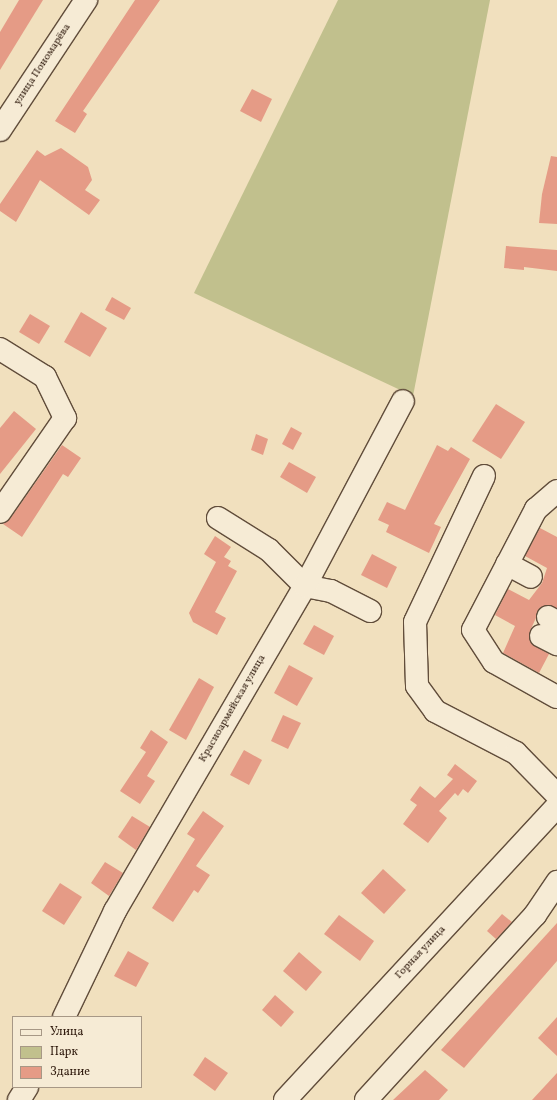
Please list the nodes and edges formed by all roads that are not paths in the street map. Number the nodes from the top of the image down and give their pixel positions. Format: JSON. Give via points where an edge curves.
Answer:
{"nodes":[{"id":1,"x":86,"y":0,"type":"edge"},
{"id":2,"x":0,"y":130,"type":"edge"},
{"id":3,"x":0,"y":349,"type":"edge"},
{"id":4,"x":403,"y":401,"type":"dead end"},
{"id":5,"x":484,"y":476,"type":"dead end"},
{"id":6,"x":557,"y":491,"type":"edge"},
{"id":7,"x":0,"y":512,"type":"edge"},
{"id":8,"x":218,"y":518,"type":"dead end"},
{"id":9,"x":507,"y":564,"type":"junction"},
{"id":10,"x":531,"y":576,"type":"dead end"},
{"id":11,"x":305,"y":586,"type":"junction"},
{"id":12,"x":370,"y":610,"type":"dead end"},
{"id":13,"x":557,"y":697,"type":"edge"},
{"id":14,"x":557,"y":795,"type":"edge"},
{"id":15,"x":557,"y":806,"type":"edge"},
{"id":16,"x":557,"y":882,"type":"edge"},
{"id":17,"x":64,"y":1016,"type":"edge"},
{"id":18,"x":26,"y":1088,"type":"edge"},
{"id":19,"x":19,"y":1100,"type":"edge"},
{"id":20,"x":285,"y":1100,"type":"edge"},
{"id":21,"x":366,"y":1100,"type":"edge"}],
"edges":[{"from":1,"to":2,"type":"street","name":"улица Пономарёва"},
{"from":3,"to":7,"type":"street","via":[[44,377],[65,418]]},
{"from":4,"to":11,"type":"street","name":"Красноармейская улица"},
{"from":5,"to":14,"type":"street","via":[[415,622],[417,686],[435,710],[516,753]]},
{"from":6,"to":9,"type":"street","via":[[536,509]]},
{"from":8,"to":11,"type":"street","via":[[268,550]]},
{"from":9,"to":10,"type":"street"},
{"from":9,"to":13,"type":"street","via":[[473,630],[494,662]]},
{"from":11,"to":12,"type":"street","via":[[331,591]]},
{"from":11,"to":17,"type":"street","name":"Красноармейская улица","via":[[114,911]]},
{"from":15,"to":20,"type":"street","name":"Горная улица"},
{"from":16,"to":21,"type":"street","via":[[535,915]]},
{"from":18,"to":19,"type":"street"}]}
